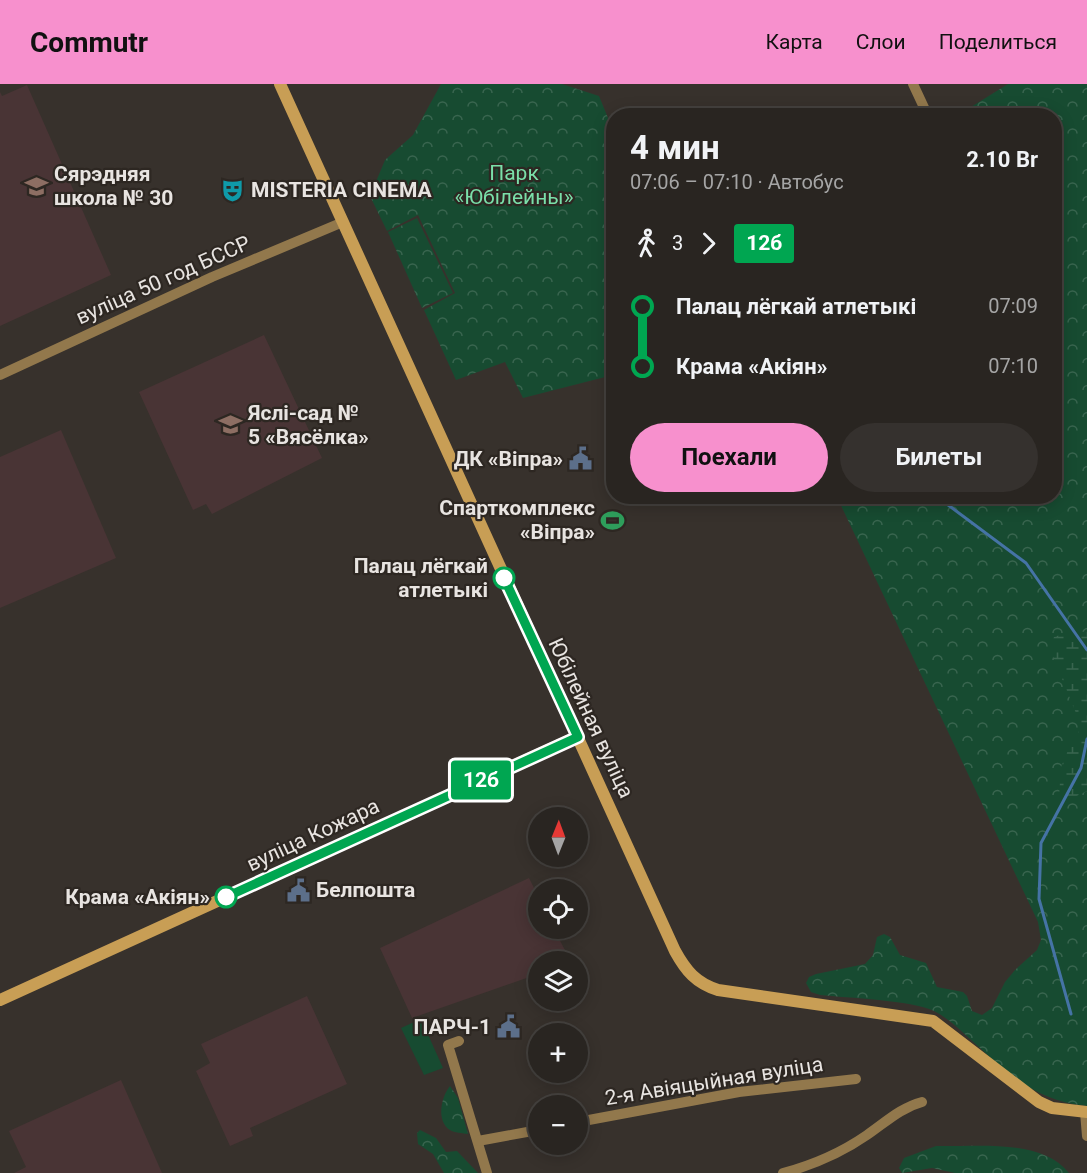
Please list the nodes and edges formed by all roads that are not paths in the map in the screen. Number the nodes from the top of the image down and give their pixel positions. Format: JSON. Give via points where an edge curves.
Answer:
{"nodes":[{"id":1,"x":913,"y":84,"type":"edge"},
{"id":2,"x":283,"y":85,"type":"edge"},
{"id":3,"x":924,"y":108,"type":"edge"},
{"id":4,"x":343,"y":222,"type":"junction"},
{"id":5,"x":0,"y":375,"type":"edge"},
{"id":6,"x":578,"y":737,"type":"junction"},
{"id":7,"x":0,"y":1000,"type":"edge"},
{"id":8,"x":459,"y":1041,"type":"dead end"},
{"id":9,"x":856,"y":1079,"type":"dead end"},
{"id":10,"x":922,"y":1102,"type":"dead end"},
{"id":11,"x":1086,"y":1112,"type":"edge"},
{"id":12,"x":588,"y":1120,"type":"edge"},
{"id":13,"x":528,"y":1132,"type":"edge"},
{"id":14,"x":1087,"y":1136,"type":"edge"},
{"id":15,"x":478,"y":1141,"type":"junction"},
{"id":16,"x":487,"y":1173,"type":"edge"},
{"id":17,"x":783,"y":1173,"type":"edge"}],
"edges":[{"from":1,"to":3,"type":"street"},
{"from":2,"to":4,"type":"main road","name":"Юбілейная вуліца"},
{"from":4,"to":5,"type":"street","name":"вуліца 50 год БССР","via":[[212,277]]},
{"from":4,"to":6,"type":"main road","name":"Юбілейная вуліца"},
{"from":6,"to":7,"type":"main road","name":"вуліца Кожара"},
{"from":6,"to":11,"type":"main road","name":"Юбілейная вуліца","via":[[675,951],[695,980],[718,990],[933,1021],[1039,1102],[1052,1108]]},
{"from":8,"to":15,"type":"street","via":[[448,1045]]},
{"from":9,"to":12,"type":"street","name":"2-я Авіяцыйная вуліца","via":[[739,1092]]},
{"from":10,"to":17,"type":"street","via":[[905,1106],[866,1136],[810,1166]]},
{"from":11,"to":14,"type":"street"},
{"from":13,"to":15,"type":"street"},
{"from":15,"to":16,"type":"street"}]}
